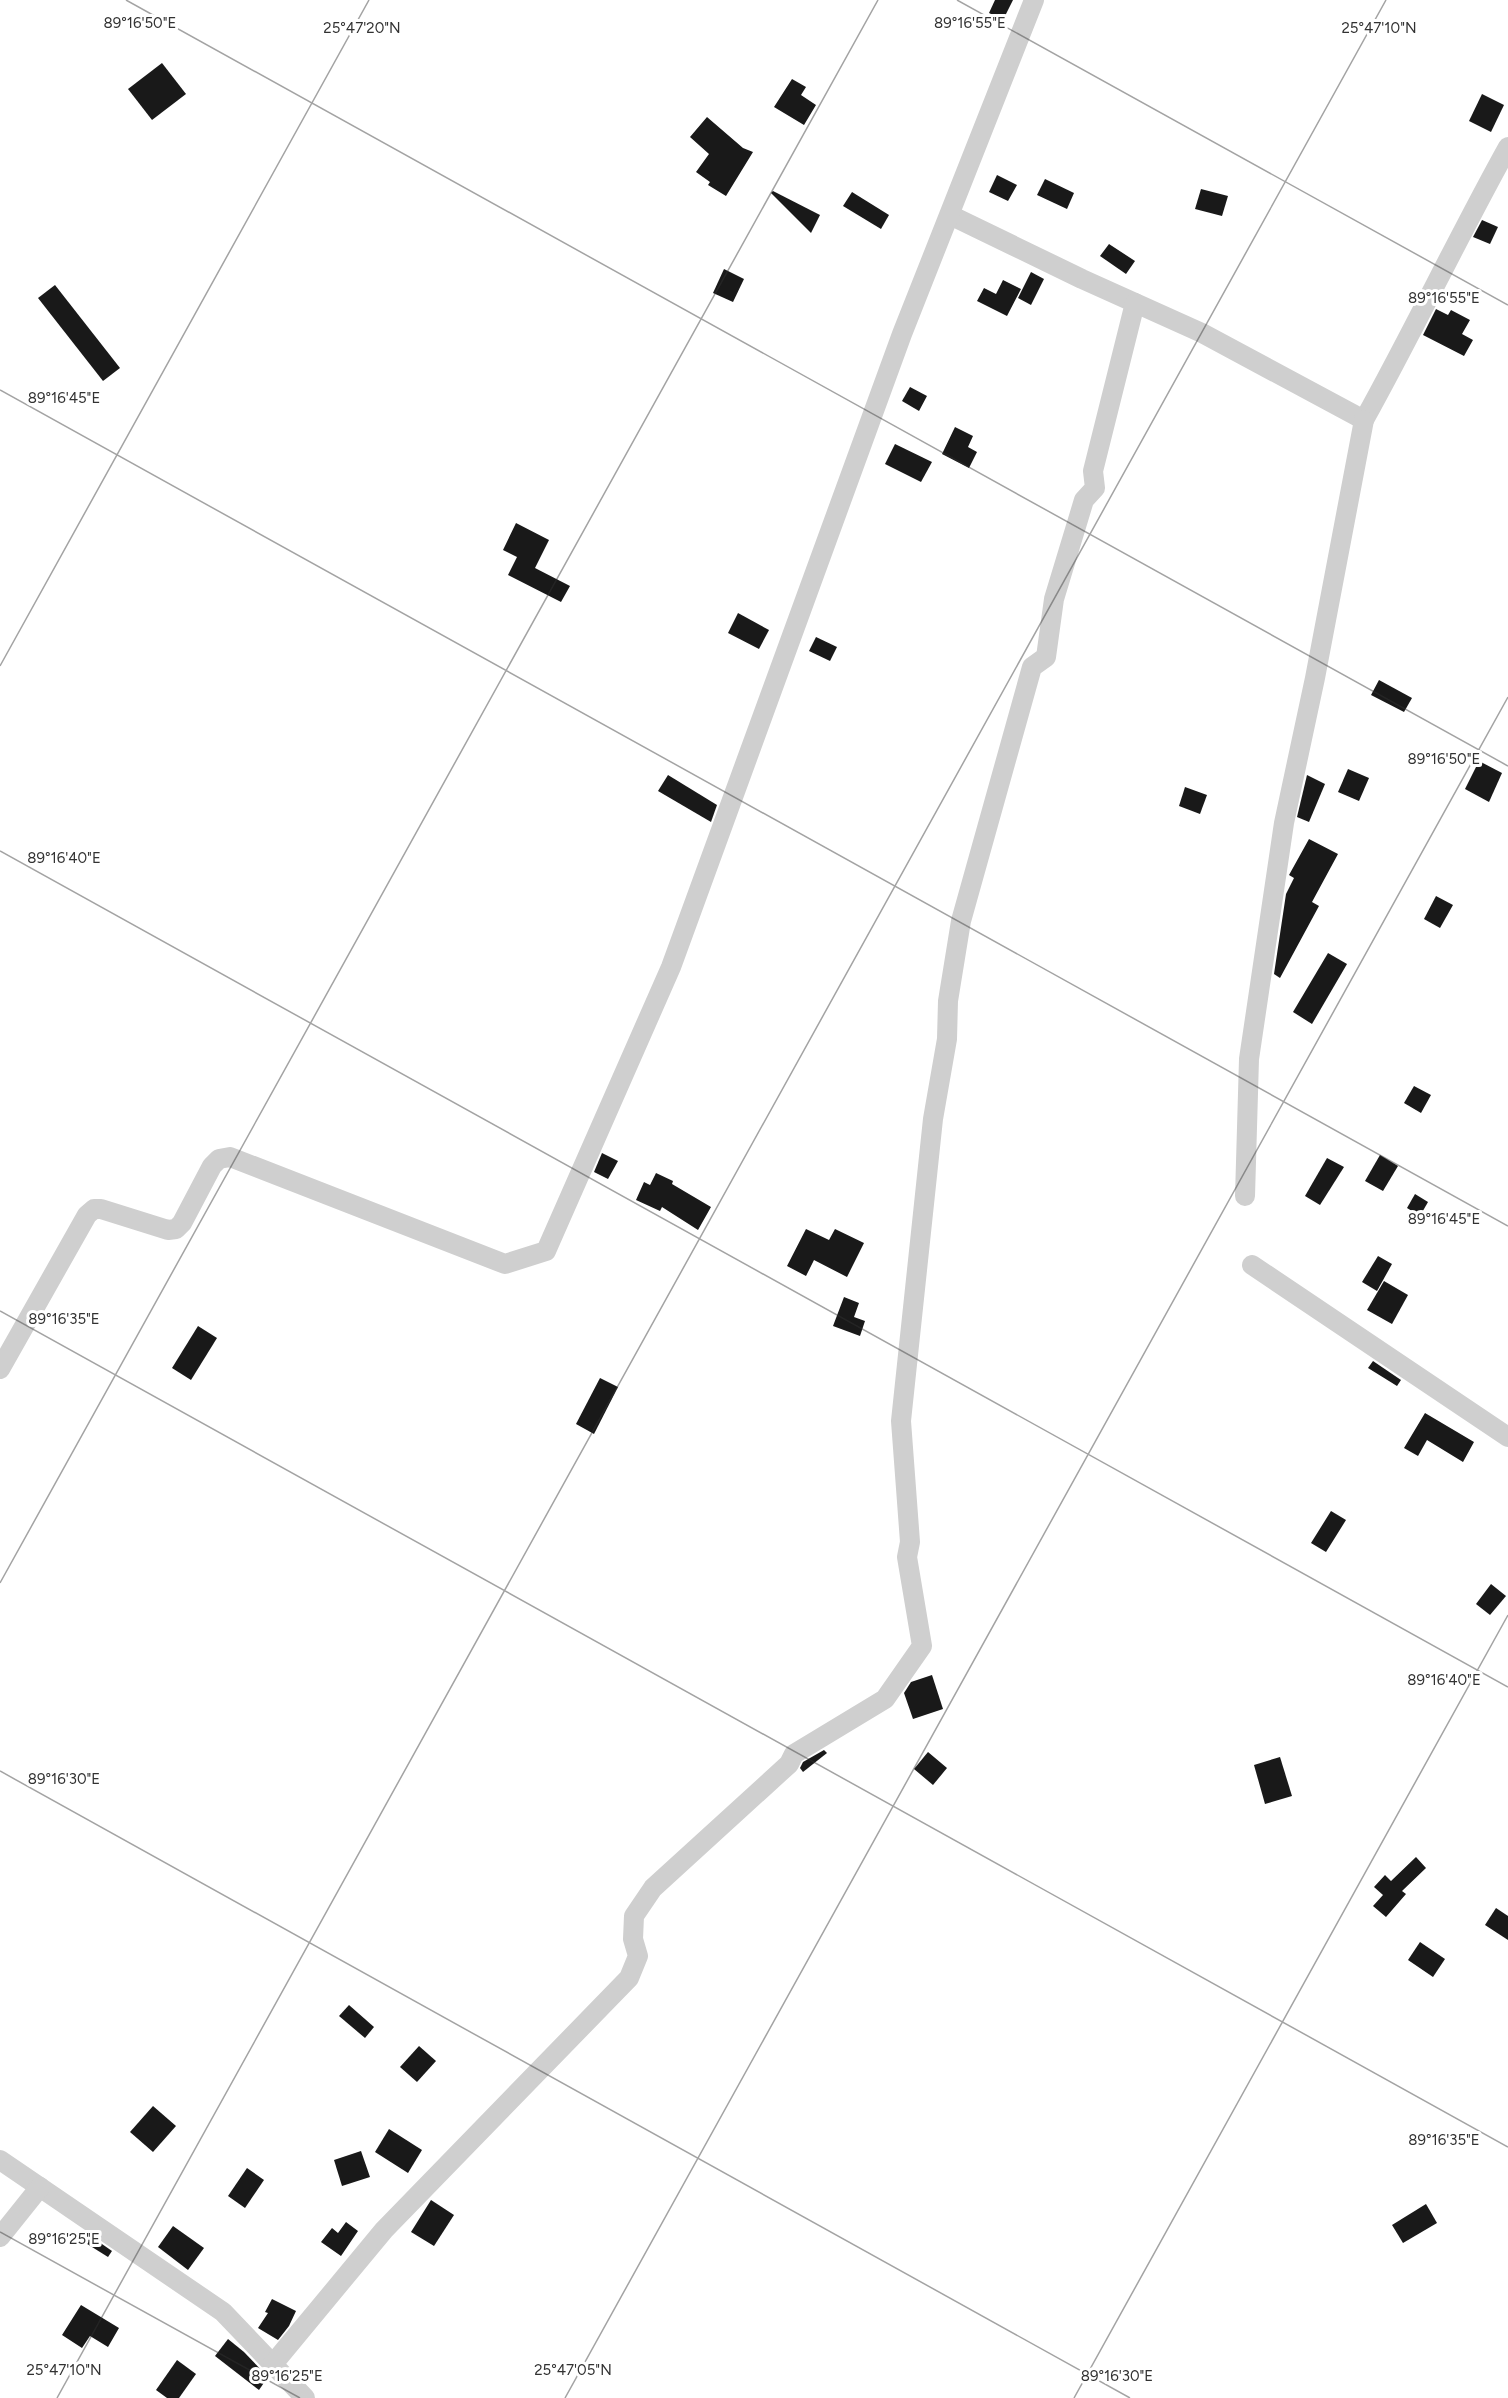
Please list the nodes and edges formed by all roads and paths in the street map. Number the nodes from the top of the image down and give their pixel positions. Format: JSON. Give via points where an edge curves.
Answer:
{"nodes":[{"id":1,"x":1034,"y":0,"type":"edge"},
{"id":2,"x":1508,"y":147,"type":"edge"},
{"id":3,"x":950,"y":215,"type":"junction"},
{"id":4,"x":1136,"y":303,"type":"junction"},
{"id":5,"x":1364,"y":420,"type":"junction"},
{"id":6,"x":1245,"y":1196,"type":"dead end"},
{"id":7,"x":1252,"y":1265,"type":"dead end"},
{"id":8,"x":0,"y":1369,"type":"edge"},
{"id":9,"x":1508,"y":1437,"type":"edge"},
{"id":10,"x":0,"y":2160,"type":"edge"},
{"id":11,"x":40,"y":2187,"type":"junction"},
{"id":12,"x":0,"y":2237,"type":"edge"},
{"id":13,"x":273,"y":2364,"type":"junction"},
{"id":14,"x":305,"y":2398,"type":"edge"}],
"edges":[{"from":1,"to":3,"type":"street"},
{"from":2,"to":5,"type":"street"},
{"from":3,"to":4,"type":"street"},
{"from":3,"to":8,"type":"street","via":[[902,334],[672,967],[546,1251],[505,1264],[230,1156],[212,1166],[176,1229],[168,1230],[101,1209],[87,1215]]},
{"from":4,"to":5,"type":"street","via":[[1202,333]]},
{"from":4,"to":13,"type":"street","via":[[1093,471],[1095,488],[1084,500],[1054,599],[1046,657],[1032,667],[961,921],[948,1001],[947,1039],[933,1119],[901,1421],[910,1542],[907,1557],[922,1646],[885,1699],[794,1755],[789,1764],[653,1888],[634,1916],[633,1939],[638,1956],[629,1978],[384,2230]]},
{"from":5,"to":6,"type":"street","via":[[1284,823],[1249,1059]]},
{"from":7,"to":9,"type":"street"},
{"from":10,"to":11,"type":"street"},
{"from":11,"to":12,"type":"street"},
{"from":11,"to":13,"type":"street","via":[[223,2312]]},
{"from":13,"to":14,"type":"street"}]}
